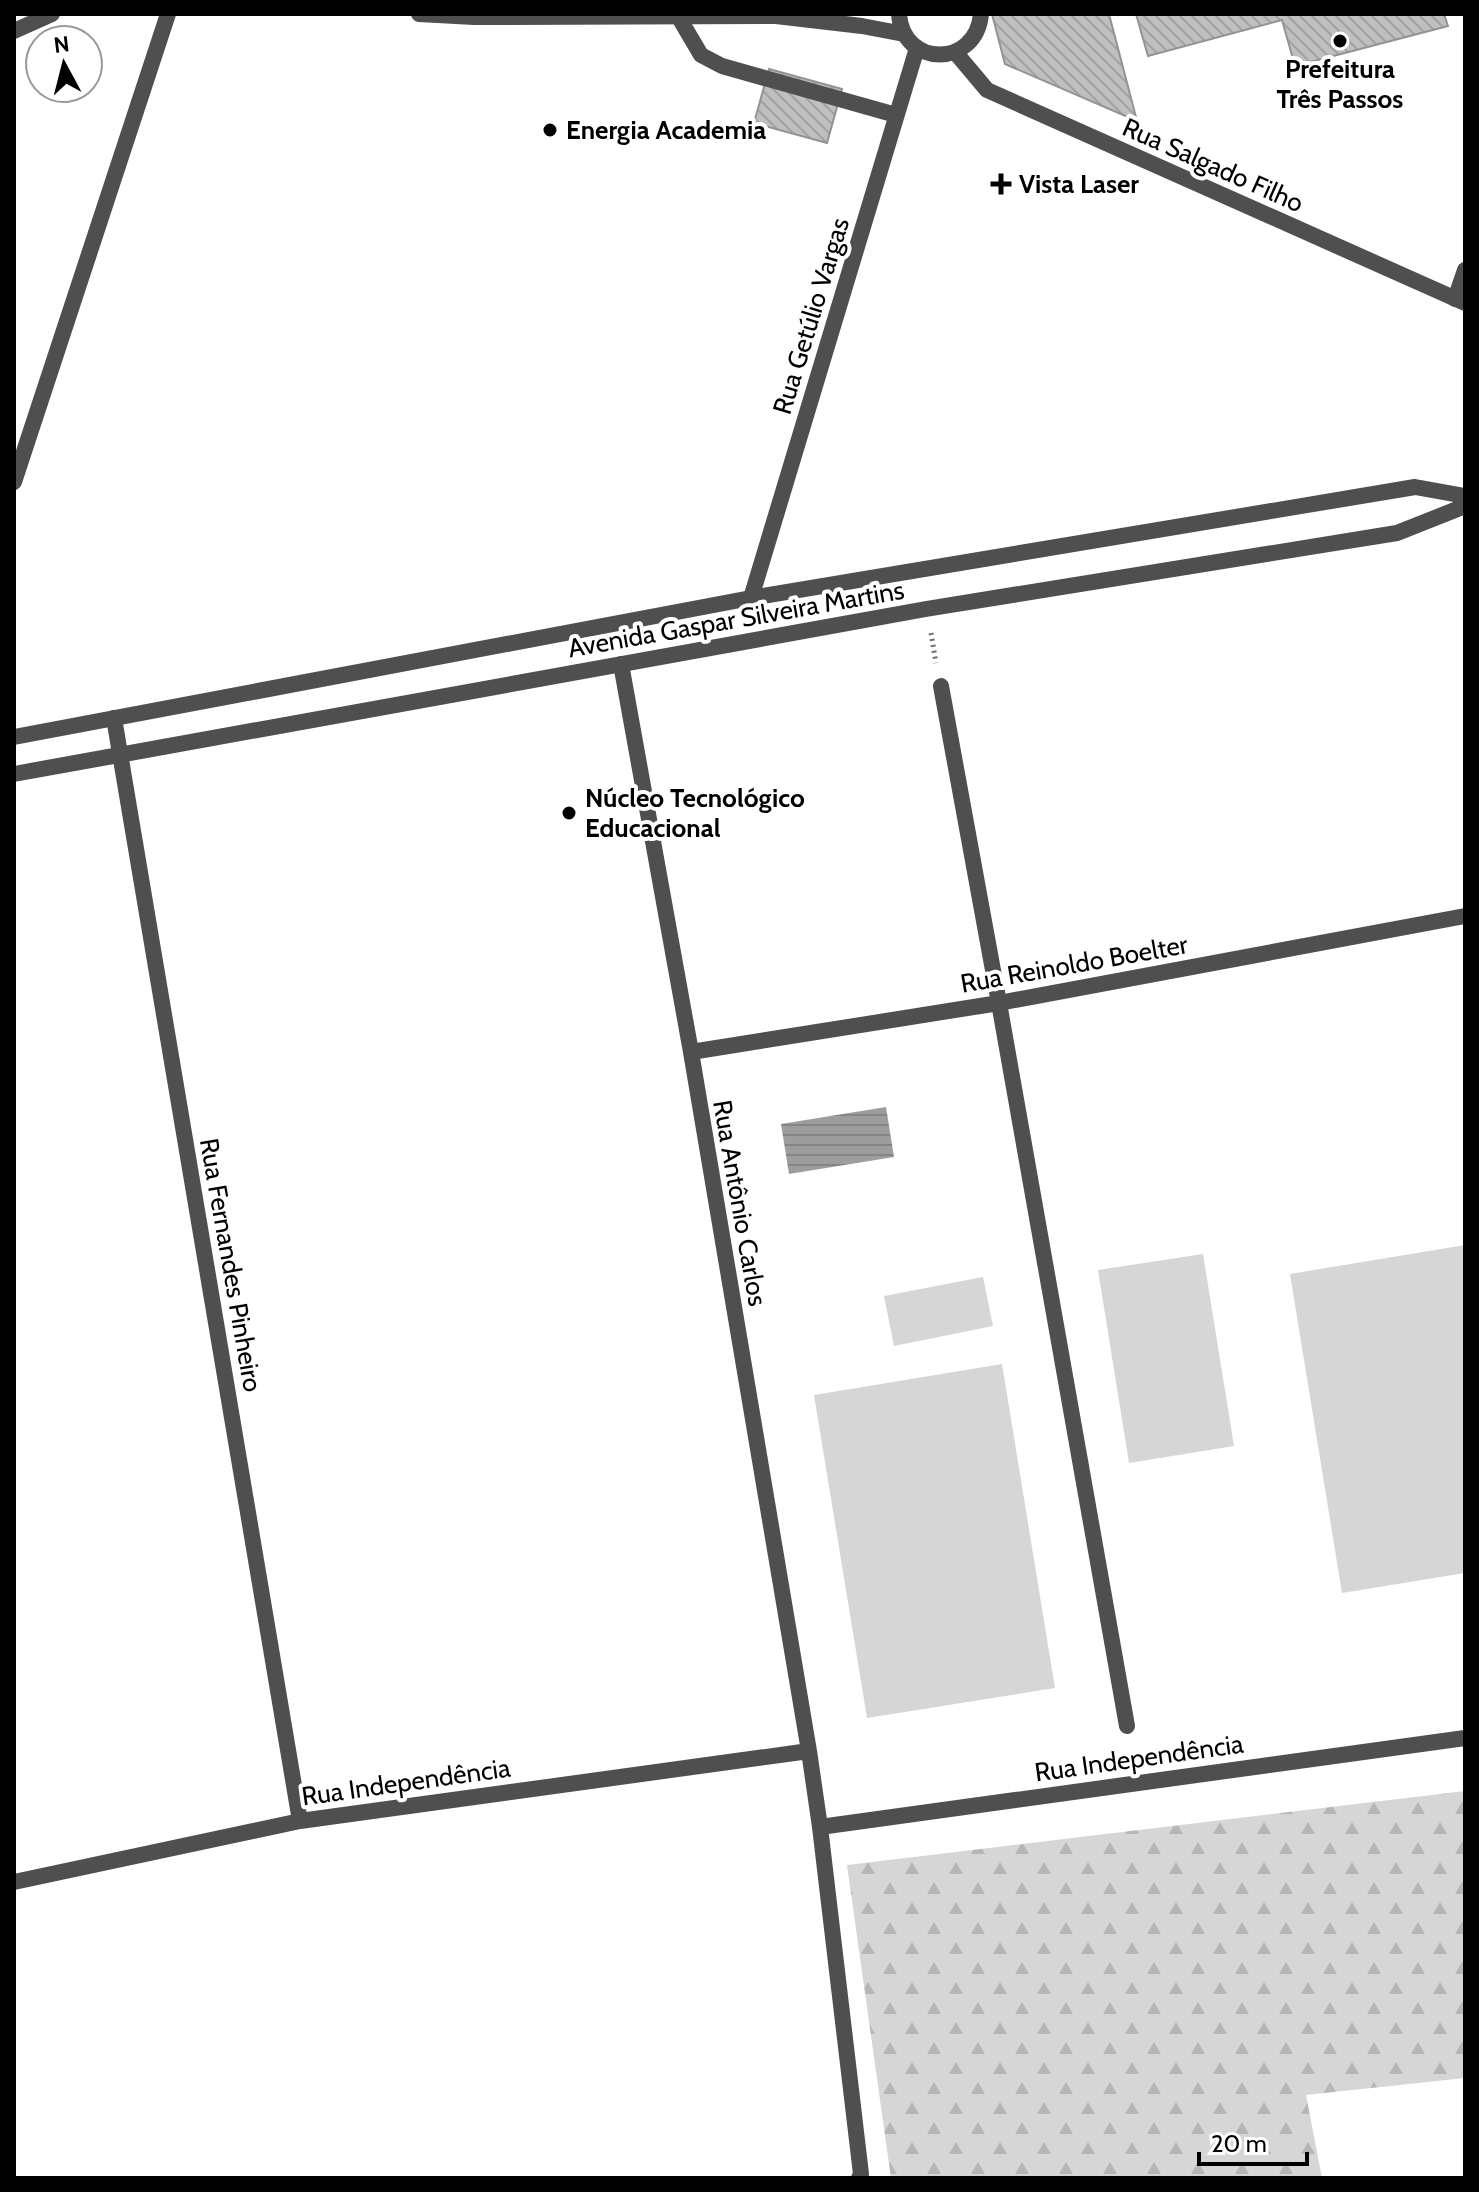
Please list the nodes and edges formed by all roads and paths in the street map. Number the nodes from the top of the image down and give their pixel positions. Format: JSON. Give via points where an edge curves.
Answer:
{"nodes":[{"id":1,"x":52,"y":14,"type":"edge"},
{"id":2,"x":168,"y":14,"type":"edge"},
{"id":3,"x":419,"y":14,"type":"edge"},
{"id":4,"x":899,"y":14,"type":"edge"},
{"id":5,"x":981,"y":14,"type":"edge"},
{"id":6,"x":678,"y":16,"type":"edge"},
{"id":7,"x":14,"y":31,"type":"edge"},
{"id":8,"x":904,"y":34,"type":"junction"},
{"id":9,"x":917,"y":48,"type":"junction"},
{"id":10,"x":955,"y":52,"type":"junction"},
{"id":11,"x":896,"y":115,"type":"junction"},
{"id":12,"x":1465,"y":270,"type":"edge"},
{"id":13,"x":1460,"y":301,"type":"edge"},
{"id":14,"x":14,"y":482,"type":"edge"},
{"id":15,"x":1465,"y":496,"type":"edge"},
{"id":16,"x":1465,"y":506,"type":"edge"},
{"id":17,"x":751,"y":598,"type":"junction"},
{"id":18,"x":926,"y":609,"type":"junction"},
{"id":19,"x":621,"y":664,"type":"junction"},
{"id":20,"x":941,"y":686,"type":"joint"},
{"id":21,"x":114,"y":718,"type":"junction"},
{"id":22,"x":14,"y":737,"type":"edge"},
{"id":23,"x":121,"y":755,"type":"junction"},
{"id":24,"x":14,"y":774,"type":"edge"},
{"id":25,"x":1465,"y":916,"type":"edge"},
{"id":26,"x":999,"y":1003,"type":"junction"},
{"id":27,"x":691,"y":1052,"type":"junction"},
{"id":28,"x":1127,"y":1726,"type":"dead end"},
{"id":29,"x":1465,"y":1738,"type":"edge"},
{"id":30,"x":809,"y":1751,"type":"junction"},
{"id":31,"x":300,"y":1821,"type":"junction"},
{"id":32,"x":820,"y":1827,"type":"junction"},
{"id":33,"x":14,"y":1882,"type":"edge"},
{"id":34,"x":860,"y":2176,"type":"edge"}],
"edges":[{"from":1,"to":7,"type":"street"},
{"from":2,"to":14,"type":"street"},
{"from":3,"to":6,"type":"street"},
{"from":4,"to":8,"type":"street"},
{"from":5,"to":10,"type":"street","via":[[974,36]]},
{"from":6,"to":8,"type":"street","via":[[776,16]]},
{"from":6,"to":11,"type":"street","via":[[701,55],[722,66]]},
{"from":8,"to":9,"type":"street"},
{"from":9,"to":10,"type":"street","via":[[942,55]]},
{"from":9,"to":11,"type":"street","name":"Rua Getúlio Vargas"},
{"from":10,"to":13,"type":"street","name":"Rua Salgado Filho","via":[[987,90]]},
{"from":11,"to":17,"type":"street","name":"Rua Getúlio Vargas"},
{"from":12,"to":13,"type":"street"},
{"from":15,"to":17,"type":"street","name":"Avenida Gaspar Silveira Martins","via":[[1415,487]]},
{"from":16,"to":18,"type":"street","name":"Avenida Gaspar Silveira Martins","via":[[1397,533]]},
{"from":17,"to":21,"type":"street","name":"Avenida Gaspar Silveira Martins"},
{"from":18,"to":19,"type":"street","name":"Avenida Gaspar Silveira Martins"},
{"from":18,"to":20,"type":"path"},
{"from":19,"to":23,"type":"street","name":"Avenida Gaspar Silveira Martins"},
{"from":19,"to":27,"type":"street","name":"Rua Antônio Carlos"},
{"from":20,"to":26,"type":"street"},
{"from":21,"to":22,"type":"street","name":"Avenida Gaspar Silveira Martins"},
{"from":21,"to":23,"type":"street","name":"Rua Fernandes Pinheiro"},
{"from":23,"to":24,"type":"street","name":"Avenida Gaspar Silveira Martins"},
{"from":23,"to":31,"type":"street","name":"Rua Fernandes Pinheiro"},
{"from":25,"to":26,"type":"street","name":"Rua Reinoldo Boelter"},
{"from":26,"to":27,"type":"street","name":"Rua Reinoldo Boelter"},
{"from":26,"to":28,"type":"street"},
{"from":27,"to":30,"type":"street","name":"Rua Antônio Carlos"},
{"from":29,"to":32,"type":"street","name":"Rua Independência"},
{"from":30,"to":31,"type":"street","name":"Rua Independência"},
{"from":30,"to":32,"type":"street","name":"Rua Antônio Carlos"},
{"from":31,"to":33,"type":"street","name":"Rua Independência"},
{"from":32,"to":34,"type":"street","name":"Rua Antônio Carlos"}]}
